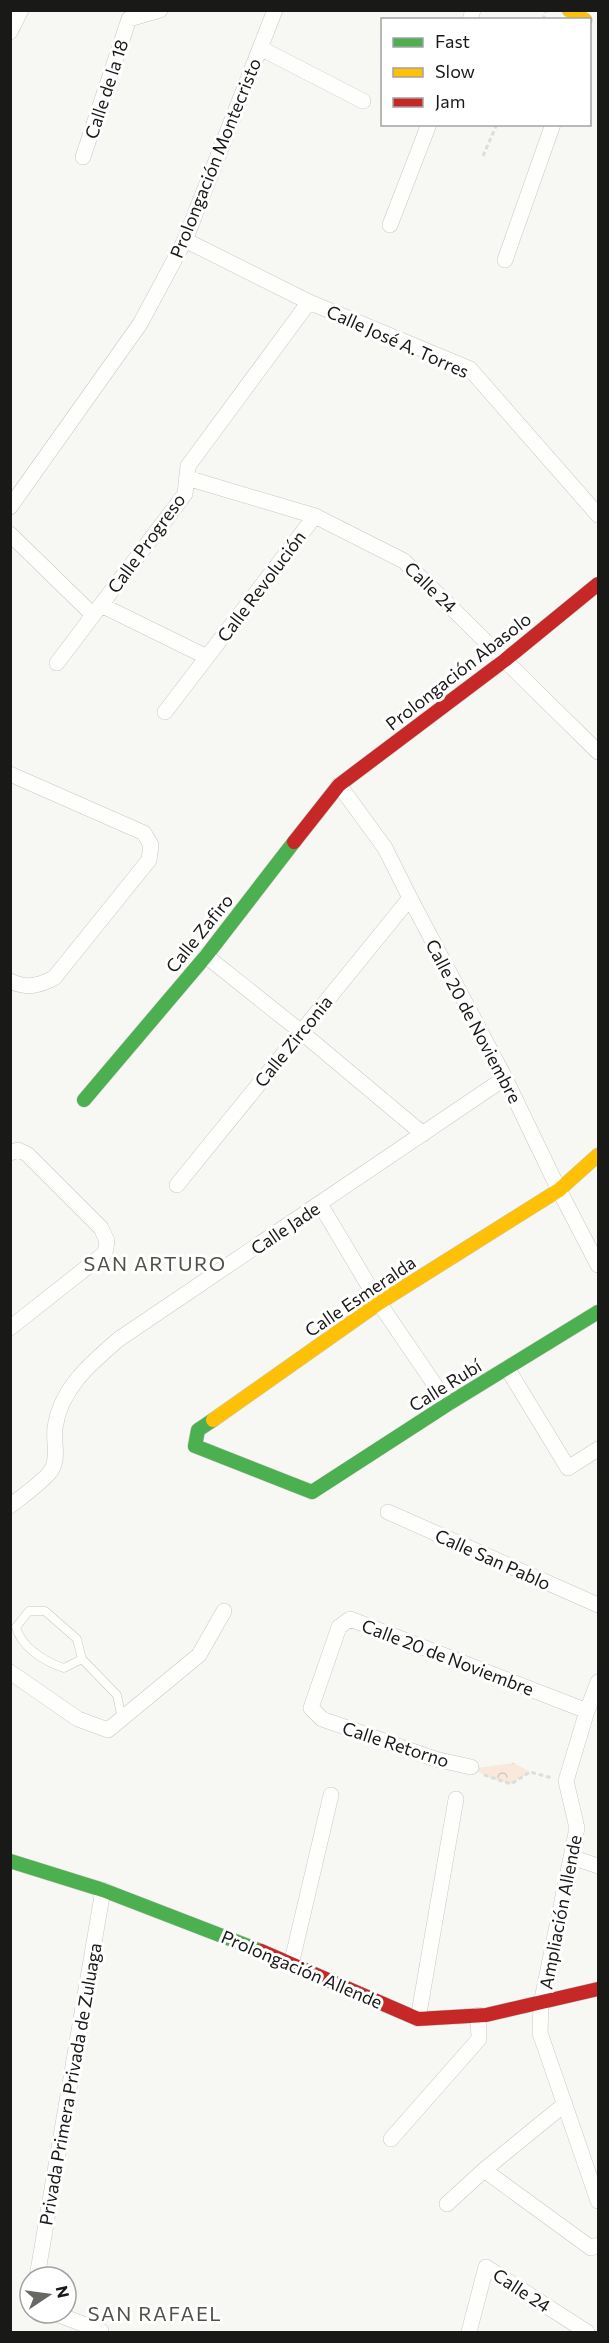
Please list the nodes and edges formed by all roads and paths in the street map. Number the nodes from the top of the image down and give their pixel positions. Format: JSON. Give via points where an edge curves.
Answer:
{"nodes":[{"id":1,"x":21,"y":10,"type":"edge"},
{"id":2,"x":160,"y":10,"type":"edge"},
{"id":3,"x":274,"y":10,"type":"edge"},
{"id":4,"x":10,"y":32,"type":"edge"},
{"id":5,"x":260,"y":48,"type":"junction"},
{"id":6,"x":363,"y":101,"type":"dead end"},
{"id":7,"x":428,"y":126,"type":"edge"},
{"id":8,"x":496,"y":126,"type":"edge"},
{"id":9,"x":552,"y":126,"type":"edge"},
{"id":10,"x":483,"y":156,"type":"dead end"},
{"id":11,"x":83,"y":157,"type":"dead end"},
{"id":12,"x":390,"y":225,"type":"dead end"},
{"id":13,"x":185,"y":240,"type":"junction"},
{"id":14,"x":506,"y":260,"type":"dead end"},
{"id":15,"x":309,"y":302,"type":"junction"},
{"id":16,"x":187,"y":478,"type":"junction"},
{"id":17,"x":10,"y":507,"type":"edge"},
{"id":18,"x":598,"y":515,"type":"edge"},
{"id":19,"x":315,"y":516,"type":"junction"},
{"id":20,"x":10,"y":534,"type":"edge"},
{"id":21,"x":598,"y":584,"type":"edge"},
{"id":22,"x":97,"y":610,"type":"junction"},
{"id":23,"x":207,"y":657,"type":"junction"},
{"id":24,"x":505,"y":660,"type":"junction"},
{"id":25,"x":57,"y":663,"type":"dead end"},
{"id":26,"x":165,"y":712,"type":"dead end"},
{"id":27,"x":598,"y":752,"type":"edge"},
{"id":28,"x":10,"y":774,"type":"edge"},
{"id":29,"x":339,"y":785,"type":"junction"},
{"id":30,"x":410,"y":898,"type":"junction"},
{"id":31,"x":206,"y":956,"type":"junction"},
{"id":32,"x":10,"y":981,"type":"edge"},
{"id":33,"x":300,"y":1031,"type":"junction"},
{"id":34,"x":505,"y":1078,"type":"junction"},
{"id":35,"x":84,"y":1100,"type":"dead end"},
{"id":36,"x":423,"y":1134,"type":"junction"},
{"id":37,"x":14,"y":1151,"type":"edge"},
{"id":38,"x":598,"y":1155,"type":"edge"},
{"id":39,"x":177,"y":1185,"type":"dead end"},
{"id":40,"x":559,"y":1190,"type":"junction"},
{"id":41,"x":320,"y":1204,"type":"junction"},
{"id":42,"x":598,"y":1265,"type":"edge"},
{"id":43,"x":379,"y":1303,"type":"junction"},
{"id":44,"x":598,"y":1312,"type":"edge"},
{"id":45,"x":10,"y":1328,"type":"edge"},
{"id":46,"x":507,"y":1368,"type":"junction"},
{"id":47,"x":448,"y":1404,"type":"junction"},
{"id":48,"x":598,"y":1449,"type":"edge"},
{"id":49,"x":312,"y":1492,"type":"joint"},
{"id":50,"x":10,"y":1506,"type":"edge"},
{"id":51,"x":388,"y":1512,"type":"dead end"},
{"id":52,"x":598,"y":1605,"type":"edge"},
{"id":53,"x":224,"y":1611,"type":"dead end"},
{"id":54,"x":82,"y":1659,"type":"junction"},
{"id":55,"x":10,"y":1672,"type":"edge"},
{"id":56,"x":598,"y":1682,"type":"edge"},
{"id":57,"x":587,"y":1711,"type":"junction"},
{"id":58,"x":122,"y":1719,"type":"junction"},
{"id":59,"x":322,"y":1719,"type":"joint"},
{"id":60,"x":471,"y":1767,"type":"joint"},
{"id":61,"x":566,"y":1781,"type":"junction"},
{"id":62,"x":331,"y":1795,"type":"dead end"},
{"id":63,"x":456,"y":1799,"type":"dead end"},
{"id":64,"x":571,"y":1857,"type":"junction"},
{"id":65,"x":10,"y":1861,"type":"edge"},
{"id":66,"x":598,"y":1866,"type":"edge"},
{"id":67,"x":103,"y":1890,"type":"junction"},
{"id":68,"x":291,"y":1965,"type":"junction"},
{"id":69,"x":598,"y":1989,"type":"edge"},
{"id":70,"x":542,"y":2004,"type":"junction"},
{"id":71,"x":478,"y":2015,"type":"junction"},
{"id":72,"x":418,"y":2019,"type":"junction"},
{"id":73,"x":565,"y":2104,"type":"junction"},
{"id":74,"x":391,"y":2139,"type":"dead end"},
{"id":75,"x":484,"y":2170,"type":"junction"},
{"id":76,"x":598,"y":2201,"type":"edge"},
{"id":77,"x":447,"y":2204,"type":"dead end"},
{"id":78,"x":598,"y":2245,"type":"edge"},
{"id":79,"x":39,"y":2265,"type":"edge"},
{"id":80,"x":78,"y":2322,"type":"edge"},
{"id":81,"x":101,"y":2331,"type":"edge"},
{"id":82,"x":470,"y":2332,"type":"edge"},
{"id":83,"x":587,"y":2332,"type":"edge"}],
"edges":[{"from":1,"to":4,"type":"street"},
{"from":2,"to":11,"type":"street","name":"Calle de la 18","via":[[129,19]]},
{"from":3,"to":5,"type":"street","name":"Prolongación Montecristo"},
{"from":5,"to":6,"type":"street","name":"Prolongación Montecristo"},
{"from":5,"to":13,"type":"street","name":"Prolongación Montecristo"},
{"from":7,"to":12,"type":"street"},
{"from":8,"to":10,"type":"path"},
{"from":9,"to":14,"type":"street"},
{"from":13,"to":15,"type":"street","name":"Calle José A. Torres"},
{"from":13,"to":17,"type":"street","name":"Prolongación Montecristo","via":[[140,324]]},
{"from":15,"to":16,"type":"street","name":"Calle Progreso","via":[[188,466]]},
{"from":15,"to":18,"type":"street","name":"Calle José A. Torres","via":[[471,369]]},
{"from":16,"to":19,"type":"street","name":"Calle 24"},
{"from":16,"to":22,"type":"street","name":"Calle Progreso","via":[[185,494]]},
{"from":19,"to":23,"type":"street","name":"Calle Revolución"},
{"from":19,"to":24,"type":"street","name":"Calle 24","via":[[404,561]]},
{"from":20,"to":22,"type":"street"},
{"from":21,"to":24,"type":"street","name":"Prolongación Abasolo"},
{"from":22,"to":23,"type":"street"},
{"from":22,"to":25,"type":"street","name":"Calle Progreso"},
{"from":23,"to":26,"type":"street","name":"Calle Revolución"},
{"from":24,"to":27,"type":"street","name":"Calle 24"},
{"from":24,"to":29,"type":"street","name":"Prolongación Abasolo"},
{"from":28,"to":32,"type":"street","via":[[144,833],[151,845],[149,860],[54,978],[37,987]]},
{"from":29,"to":30,"type":"street","name":"Calle 20 de Noviembre","via":[[385,848]]},
{"from":29,"to":31,"type":"street","name":"Calle Zafiro"},
{"from":30,"to":33,"type":"street","name":"Calle Zirconia"},
{"from":30,"to":34,"type":"street","name":"Calle 20 de Noviembre"},
{"from":31,"to":33,"type":"street"},
{"from":31,"to":35,"type":"street","name":"Calle Zafiro"},
{"from":33,"to":36,"type":"street"},
{"from":33,"to":39,"type":"street","name":"Calle Zirconia"},
{"from":34,"to":36,"type":"street","name":"Calle Jade"},
{"from":34,"to":40,"type":"street","name":"Calle 20 de Noviembre"},
{"from":36,"to":41,"type":"street","name":"Calle Jade"},
{"from":37,"to":45,"type":"street","via":[[27,1154],[101,1228],[107,1241],[105,1253]]},
{"from":38,"to":40,"type":"street","name":"Calle Esmeralda"},
{"from":40,"to":42,"type":"street","name":"Calle 20 de Noviembre"},
{"from":40,"to":43,"type":"street","name":"Calle Esmeralda"},
{"from":41,"to":43,"type":"street"},
{"from":41,"to":50,"type":"street","name":"Calle Jade","via":[[119,1339],[85,1368],[62,1402],[55,1428],[52,1470]]},
{"from":43,"to":47,"type":"street"},
{"from":43,"to":49,"type":"street","name":"Calle Esmeralda","via":[[198,1430],[195,1446]]},
{"from":44,"to":46,"type":"street","name":"Calle Rubí"},
{"from":46,"to":47,"type":"street","name":"Calle Rubí"},
{"from":46,"to":48,"type":"street","via":[[568,1468]]},
{"from":47,"to":49,"type":"street","name":"Calle Rubí"},
{"from":51,"to":52,"type":"street","name":"Calle San Pablo"},
{"from":53,"to":58,"type":"street","via":[[199,1655]]},
{"from":54,"to":54,"type":"lane","via":[[76,1639],[45,1611],[29,1611],[16,1627],[18,1638],[49,1664],[64,1668]]},
{"from":54,"to":58,"type":"lane","via":[[117,1695]]},
{"from":55,"to":58,"type":"street","via":[[78,1719],[108,1730]]},
{"from":56,"to":57,"type":"street","name":"Ampliación Allende"},
{"from":57,"to":59,"type":"street","name":"Calle 20 de Noviembre","via":[[351,1619],[339,1627],[310,1708]]},
{"from":57,"to":61,"type":"street","name":"Ampliación Allende"},
{"from":59,"to":60,"type":"street","name":"Calle Retorno","via":[[435,1759]]},
{"from":60,"to":61,"type":"path","via":[[487,1778],[511,1784],[530,1772]]},
{"from":61,"to":64,"type":"street","name":"Ampliación Allende","via":[[577,1828]]},
{"from":62,"to":68,"type":"street"},
{"from":63,"to":72,"type":"street"},
{"from":64,"to":66,"type":"street"},
{"from":64,"to":70,"type":"street","name":"Ampliación Allende"},
{"from":65,"to":67,"type":"street","name":"Prolongación Allende"},
{"from":67,"to":68,"type":"street","name":"Prolongación Allende"},
{"from":67,"to":79,"type":"street","name":"Privada Primera Privada de Zuluaga"},
{"from":68,"to":72,"type":"street","name":"Prolongación Allende"},
{"from":69,"to":70,"type":"street","name":"Prolongación Allende"},
{"from":70,"to":71,"type":"street","name":"Prolongación Allende"},
{"from":70,"to":73,"type":"street","name":"Ampliación Allende","via":[[540,2033]]},
{"from":71,"to":72,"type":"street","name":"Prolongación Allende","via":[[450,2020]]},
{"from":71,"to":74,"type":"street","via":[[479,2039]]},
{"from":73,"to":75,"type":"street"},
{"from":73,"to":76,"type":"street","name":"Ampliación Allende"},
{"from":75,"to":77,"type":"street"},
{"from":75,"to":78,"type":"street","via":[[591,2248]]},
{"from":80,"to":81,"type":"street"},
{"from":82,"to":83,"type":"street","name":"Calle 24","via":[[486,2267]]}]}
